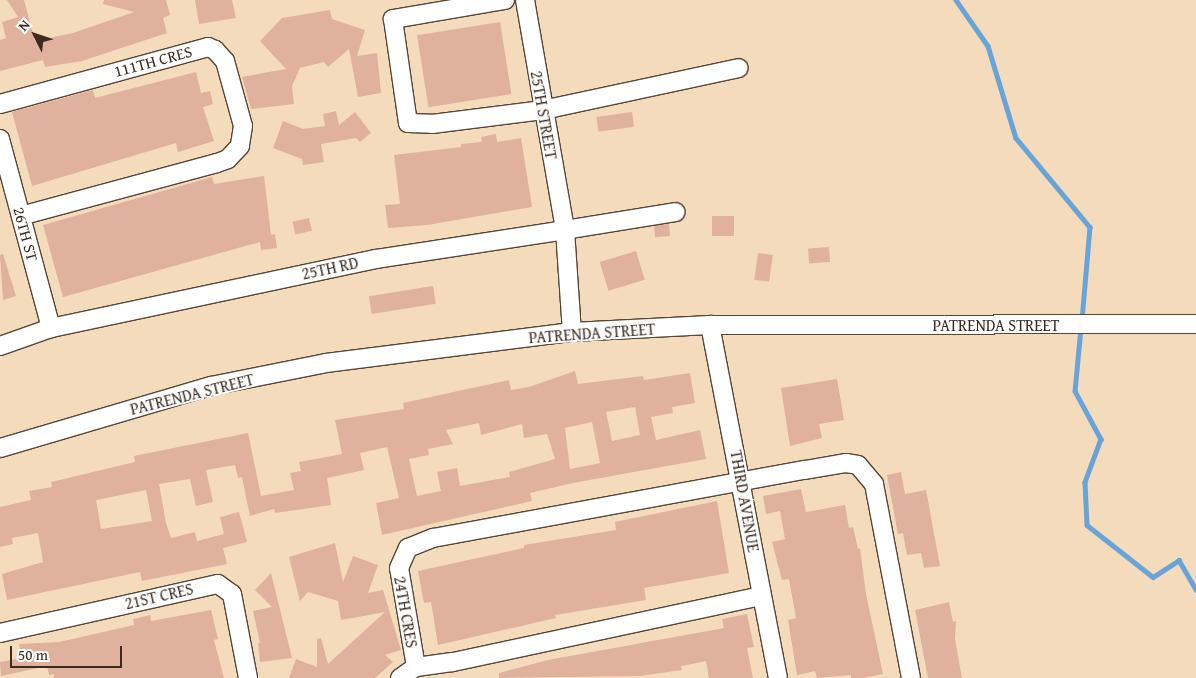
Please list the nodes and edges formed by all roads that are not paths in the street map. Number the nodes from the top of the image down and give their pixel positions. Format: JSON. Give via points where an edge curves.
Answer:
{"nodes":[{"id":1,"x":505,"y":0,"type":"edge"},
{"id":2,"x":525,"y":0,"type":"edge"},
{"id":3,"x":739,"y":68,"type":"dead end"},
{"id":4,"x":0,"y":104,"type":"edge"},
{"id":5,"x":543,"y":110,"type":"junction"},
{"id":6,"x":0,"y":139,"type":"edge"},
{"id":7,"x":676,"y":212,"type":"dead end"},
{"id":8,"x":21,"y":216,"type":"junction"},
{"id":9,"x":565,"y":230,"type":"junction"},
{"id":10,"x":1196,"y":324,"type":"edge"},
{"id":11,"x":710,"y":325,"type":"junction"},
{"id":12,"x":50,"y":328,"type":"junction"},
{"id":13,"x":572,"y":332,"type":"junction"},
{"id":14,"x":0,"y":346,"type":"edge"},
{"id":15,"x":0,"y":448,"type":"edge"},
{"id":16,"x":742,"y":481,"type":"junction"},
{"id":17,"x":762,"y":596,"type":"junction"},
{"id":18,"x":0,"y":633,"type":"edge"},
{"id":19,"x":416,"y":667,"type":"junction"},
{"id":20,"x":248,"y":678,"type":"edge"},
{"id":21,"x":400,"y":678,"type":"edge"},
{"id":22,"x":778,"y":678,"type":"edge"},
{"id":23,"x":911,"y":678,"type":"edge"}],
"edges":[{"from":1,"to":5,"type":"street","via":[[393,19],[408,124]]},
{"from":2,"to":5,"type":"street","name":"25TH STREET"},
{"from":3,"to":5,"type":"street"},
{"from":4,"to":8,"type":"street","name":"111TH CRES","via":[[208,47],[216,50],[225,61],[243,126],[240,146],[228,158],[217,163]]},
{"from":5,"to":9,"type":"street","name":"25TH STREET"},
{"from":6,"to":8,"type":"street","name":"26TH ST"},
{"from":7,"to":9,"type":"street","name":"25TH RD"},
{"from":8,"to":12,"type":"street","name":"26TH ST"},
{"from":9,"to":12,"type":"street","name":"25TH RD","via":[[376,259]]},
{"from":9,"to":13,"type":"street"},
{"from":10,"to":11,"type":"street","name":"PATRENDA STREET"},
{"from":11,"to":13,"type":"street","name":"PATRENDA STREET"},
{"from":11,"to":16,"type":"street","name":"THIRD AVENUE"},
{"from":12,"to":14,"type":"street","name":"25TH RD"},
{"from":13,"to":15,"type":"street","name":"PATRENDA STREET","via":[[307,367],[211,386]]},
{"from":16,"to":17,"type":"street","name":"THIRD AVENUE"},
{"from":16,"to":19,"type":"street","name":"24TH CRES","via":[[418,542],[402,557],[399,568]]},
{"from":16,"to":23,"type":"street","name":"24TH CRES","via":[[846,463],[858,465],[867,473],[874,484]]},
{"from":17,"to":19,"type":"street","name":"24TH CRES"},
{"from":17,"to":22,"type":"street","name":"THIRD AVENUE"},
{"from":18,"to":20,"type":"street","name":"21ST CRES","via":[[218,584],[232,594]]},
{"from":19,"to":21,"type":"street"}]}
